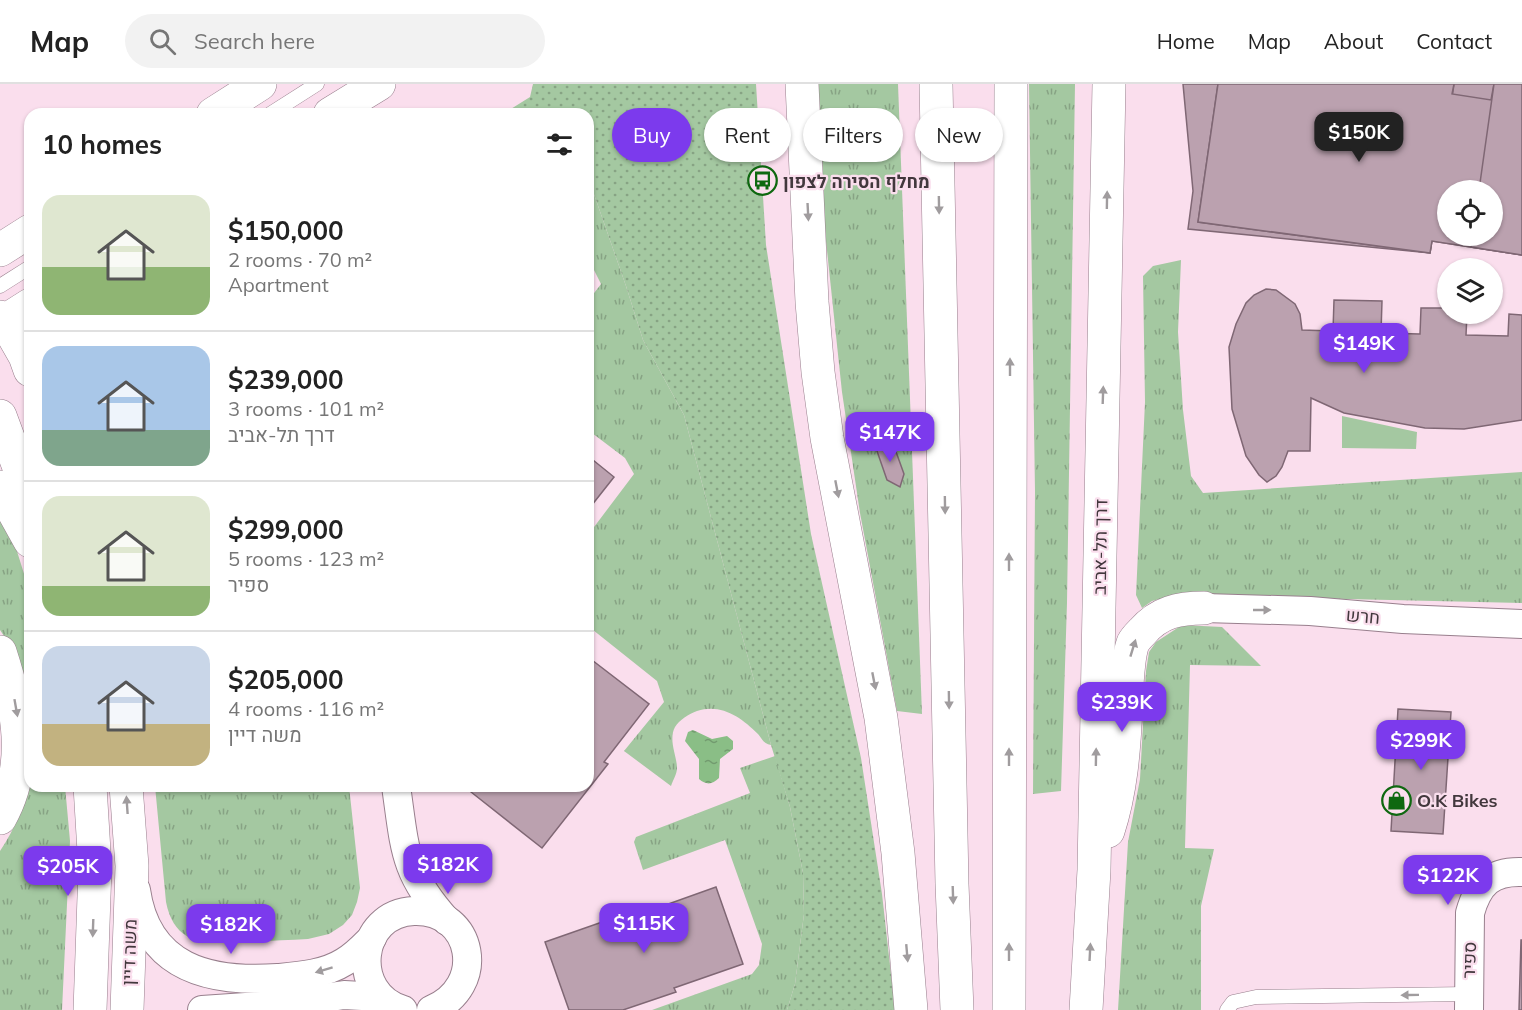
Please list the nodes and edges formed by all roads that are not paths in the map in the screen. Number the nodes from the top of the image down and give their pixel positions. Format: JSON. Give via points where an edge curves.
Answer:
{"nodes":[{"id":1,"x":260,"y":84,"type":"edge"},
{"id":2,"x":317,"y":84,"type":"edge"},
{"id":3,"x":379,"y":84,"type":"edge"},
{"id":4,"x":936,"y":84,"type":"edge"},
{"id":5,"x":1011,"y":84,"type":"edge"},
{"id":6,"x":1109,"y":84,"type":"edge"},
{"id":7,"x":800,"y":93,"type":"edge"},
{"id":8,"x":222,"y":108,"type":"edge"},
{"id":9,"x":279,"y":108,"type":"edge"},
{"id":10,"x":340,"y":108,"type":"edge"},
{"id":11,"x":24,"y":235,"type":"edge"},
{"id":12,"x":0,"y":250,"type":"edge"},
{"id":13,"x":24,"y":271,"type":"edge"},
{"id":14,"x":0,"y":286,"type":"edge"},
{"id":15,"x":9,"y":317,"type":"edge"},
{"id":16,"x":24,"y":354,"type":"edge"},
{"id":17,"x":0,"y":416,"type":"edge"},
{"id":18,"x":24,"y":481,"type":"edge"},
{"id":19,"x":0,"y":487,"type":"edge"},
{"id":20,"x":24,"y":530,"type":"edge"},
{"id":21,"x":1204,"y":608,"type":"joint"},
{"id":22,"x":1522,"y":624,"type":"edge"},
{"id":23,"x":0,"y":651,"type":"edge"},
{"id":24,"x":90,"y":792,"type":"edge"},
{"id":25,"x":126,"y":792,"type":"edge"},
{"id":26,"x":397,"y":792,"type":"edge"},
{"id":27,"x":0,"y":818,"type":"edge"},
{"id":28,"x":405,"y":853,"type":"junction"},
{"id":29,"x":132,"y":866,"type":"junction"},
{"id":30,"x":1094,"y":870,"type":"junction"},
{"id":31,"x":1522,"y":872,"type":"edge"},
{"id":32,"x":447,"y":921,"type":"junction"},
{"id":33,"x":377,"y":932,"type":"junction"},
{"id":34,"x":1468,"y":1002,"type":"edge"},
{"id":35,"x":390,"y":1005,"type":"edge"},
{"id":36,"x":90,"y":1010,"type":"edge"},
{"id":37,"x":127,"y":1010,"type":"edge"},
{"id":38,"x":202,"y":1010,"type":"edge"},
{"id":39,"x":431,"y":1010,"type":"edge"},
{"id":40,"x":911,"y":1010,"type":"edge"},
{"id":41,"x":957,"y":1010,"type":"edge"},
{"id":42,"x":1009,"y":1010,"type":"edge"},
{"id":43,"x":1086,"y":1010,"type":"edge"},
{"id":44,"x":1227,"y":1010,"type":"edge"}],
"edges":[{"from":1,"to":8,"type":"main road"},
{"from":2,"to":9,"type":"lane"},
{"from":3,"to":10,"type":"main road"},
{"from":4,"to":41,"type":"main road","one_way":true},
{"from":42,"to":5,"type":"main road","one_way":true},
{"from":30,"to":6,"type":"main road","name":"דרך תל-אביב","one_way":true},
{"from":7,"to":40,"type":"main road","one_way":true,"via":[[818,372],[881,718],[897,841]]},
{"from":11,"to":12,"type":"main road"},
{"from":13,"to":14,"type":"lane"},
{"from":15,"to":16,"type":"main road"},
{"from":17,"to":18,"type":"main road"},
{"from":19,"to":20,"type":"main road"},
{"from":21,"to":22,"type":"street","name":"חרש","one_way":true},
{"from":30,"to":21,"type":"main road","one_way":true,"via":[[1115,810],[1123,768],[1133,642],[1163,614],[1181,608]]},
{"from":23,"to":27,"type":"main road","one_way":true,"via":[[16,706],[20,743],[17,775]]},
{"from":24,"to":36,"type":"main road","name":"משה דיין","one_way":true,"via":[[94,868]]},
{"from":29,"to":25,"type":"main road","name":"משה דיין","one_way":true},
{"from":26,"to":28,"type":"street"},
{"from":28,"to":32,"type":"street","via":[[421,889]]},
{"from":28,"to":33,"type":"street","via":[[398,888]]},
{"from":33,"to":29,"type":"street","one_way":true,"via":[[343,964],[314,973],[252,979],[206,974],[176,960],[150,933],[138,907]]},
{"from":29,"to":37,"type":"main road","name":"משה דיין"},
{"from":43,"to":30,"type":"main road","name":"דרך תל-אביב","one_way":true},
{"from":31,"to":34,"type":"street","name":"ספיר","via":[[1496,875],[1481,886],[1474,899],[1470,913]]},
{"from":32,"to":33,"type":"street","via":[[433,914],[410,911],[394,916]]},
{"from":32,"to":39,"type":"street","via":[[462,939],[466,970],[457,992]]},
{"from":33,"to":35,"type":"street","via":[[367,953],[366,968],[371,984]]},
{"from":34,"to":44,"type":"lane","one_way":true,"via":[[1256,997],[1233,1002]]},
{"from":35,"to":38,"type":"street","via":[[344,995]]}]}
